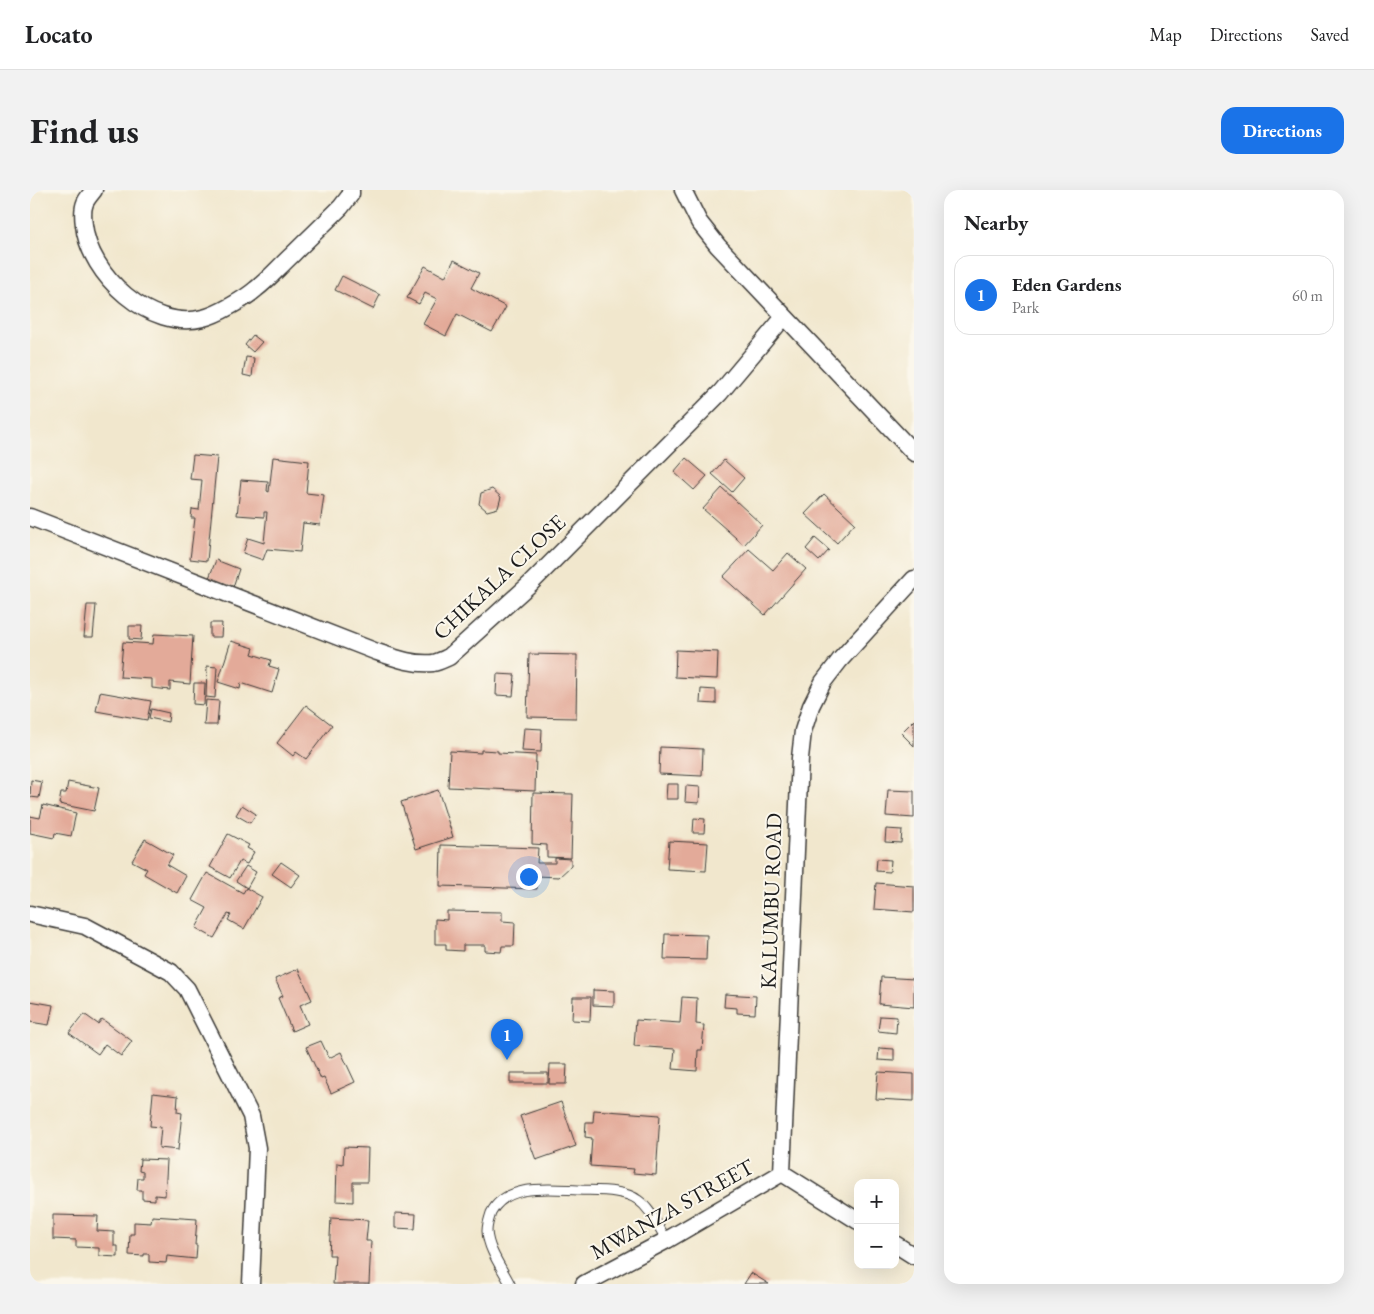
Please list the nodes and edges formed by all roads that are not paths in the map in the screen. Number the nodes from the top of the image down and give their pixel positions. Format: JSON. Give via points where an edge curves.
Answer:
{"nodes":[{"id":1,"x":94,"y":190,"type":"edge"},
{"id":2,"x":351,"y":190,"type":"edge"},
{"id":3,"x":683,"y":190,"type":"edge"},
{"id":4,"x":784,"y":317,"type":"junction"},
{"id":5,"x":914,"y":453,"type":"edge"},
{"id":6,"x":30,"y":517,"type":"edge"},
{"id":7,"x":914,"y":580,"type":"edge"},
{"id":8,"x":30,"y":914,"type":"edge"},
{"id":9,"x":782,"y":1173,"type":"junction"},
{"id":10,"x":854,"y":1218,"type":"edge"},
{"id":11,"x":667,"y":1240,"type":"junction"},
{"id":12,"x":899,"y":1247,"type":"edge"},
{"id":13,"x":914,"y":1256,"type":"edge"},
{"id":14,"x":251,"y":1284,"type":"edge"},
{"id":15,"x":510,"y":1284,"type":"edge"},
{"id":16,"x":584,"y":1284,"type":"edge"}],
"edges":[{"from":1,"to":2,"type":"street","via":[[85,203],[83,216],[85,236],[95,260],[112,283],[134,302],[163,317],[186,321],[217,313],[256,290],[341,207]]},
{"from":3,"to":4,"type":"street","via":[[699,222],[718,246]]},
{"from":4,"to":5,"type":"street"},
{"from":4,"to":6,"type":"street","name":"CHIKALA CLOSE","via":[[720,393],[537,577],[449,657],[435,663],[400,660],[377,652]]},
{"from":7,"to":9,"type":"street","name":"KALUMBU ROAD","via":[[823,682],[803,731]]},
{"from":8,"to":14,"type":"street","via":[[85,926],[171,972],[187,989],[251,1116],[255,1131]]},
{"from":9,"to":10,"type":"street"},
{"from":9,"to":11,"type":"street","name":"MWANZA STREET"},
{"from":11,"to":15,"type":"lane","via":[[646,1208],[637,1199],[623,1193],[546,1188],[526,1190],[495,1206],[488,1220],[491,1247]]},
{"from":11,"to":16,"type":"street","name":"MWANZA STREET"},
{"from":12,"to":13,"type":"street"}]}
